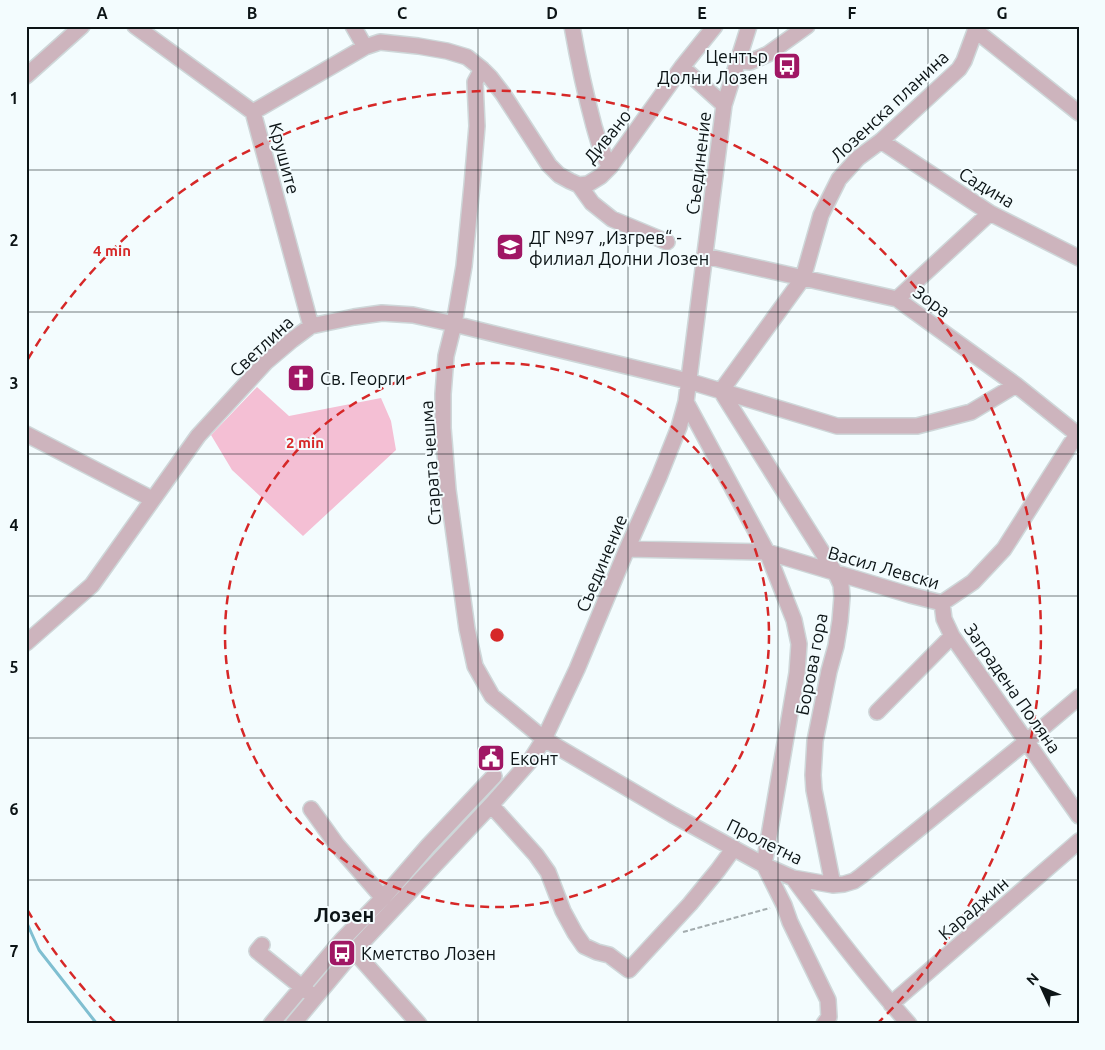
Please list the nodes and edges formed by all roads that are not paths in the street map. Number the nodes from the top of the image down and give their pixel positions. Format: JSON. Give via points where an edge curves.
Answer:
{"nodes":[{"id":1,"x":82,"y":26,"type":"edge"},
{"id":2,"x":135,"y":26,"type":"edge"},
{"id":3,"x":352,"y":26,"type":"edge"},
{"id":4,"x":572,"y":26,"type":"edge"},
{"id":5,"x":715,"y":26,"type":"edge"},
{"id":6,"x":749,"y":26,"type":"edge"},
{"id":7,"x":807,"y":26,"type":"edge"},
{"id":8,"x":976,"y":28,"type":"edge"},
{"id":9,"x":365,"y":47,"type":"junction"},
{"id":10,"x":739,"y":61,"type":"junction"},
{"id":11,"x":682,"y":67,"type":"junction"},
{"id":12,"x":482,"y":69,"type":"junction"},
{"id":13,"x":26,"y":76,"type":"edge"},
{"id":14,"x":724,"y":105,"type":"junction"},
{"id":15,"x":253,"y":112,"type":"junction"},
{"id":16,"x":1079,"y":113,"type":"edge"},
{"id":17,"x":881,"y":141,"type":"junction"},
{"id":18,"x":610,"y":167,"type":"junction"},
{"id":19,"x":579,"y":184,"type":"junction"},
{"id":20,"x":990,"y":212,"type":"junction"},
{"id":21,"x":667,"y":242,"type":"dead end"},
{"id":22,"x":705,"y":256,"type":"junction"},
{"id":23,"x":1079,"y":258,"type":"edge"},
{"id":24,"x":802,"y":278,"type":"junction"},
{"id":25,"x":897,"y":299,"type":"junction"},
{"id":26,"x":454,"y":324,"type":"junction"},
{"id":27,"x":311,"y":326,"type":"junction"},
{"id":28,"x":688,"y":382,"type":"junction"},
{"id":29,"x":1016,"y":385,"type":"junction"},
{"id":30,"x":721,"y":392,"type":"junction"},
{"id":31,"x":686,"y":402,"type":"junction"},
{"id":32,"x":1078,"y":433,"type":"edge"},
{"id":33,"x":26,"y":434,"type":"edge"},
{"id":34,"x":152,"y":499,"type":"junction"},
{"id":35,"x":627,"y":549,"type":"junction"},
{"id":36,"x":767,"y":552,"type":"junction"},
{"id":37,"x":836,"y":574,"type":"junction"},
{"id":38,"x":942,"y":603,"type":"junction"},
{"id":39,"x":952,"y":636,"type":"junction"},
{"id":40,"x":26,"y":643,"type":"edge"},
{"id":41,"x":1079,"y":697,"type":"edge"},
{"id":42,"x":877,"y":712,"type":"dead end"},
{"id":43,"x":544,"y":739,"type":"junction"},
{"id":44,"x":1027,"y":741,"type":"junction"},
{"id":45,"x":494,"y":776,"type":"dead end"},
{"id":46,"x":491,"y":806,"type":"junction"},
{"id":47,"x":311,"y":809,"type":"dead end"},
{"id":48,"x":1079,"y":816,"type":"edge"},
{"id":49,"x":1079,"y":841,"type":"edge"},
{"id":50,"x":734,"y":848,"type":"junction"},
{"id":51,"x":764,"y":865,"type":"junction"},
{"id":52,"x":793,"y":878,"type":"junction"},
{"id":53,"x":833,"y":885,"type":"junction"},
{"id":54,"x":383,"y":898,"type":"junction"},
{"id":55,"x":262,"y":945,"type":"dead end"},
{"id":56,"x":354,"y":951,"type":"junction"},
{"id":57,"x":302,"y":987,"type":"junction"},
{"id":58,"x":315,"y":998,"type":"junction"},
{"id":59,"x":891,"y":1004,"type":"junction"},
{"id":60,"x":271,"y":1024,"type":"edge"},
{"id":61,"x":293,"y":1024,"type":"edge"},
{"id":62,"x":418,"y":1024,"type":"edge"},
{"id":63,"x":824,"y":1024,"type":"edge"},
{"id":64,"x":909,"y":1024,"type":"edge"}],
"edges":[{"from":1,"to":13,"type":"street"},
{"from":2,"to":15,"type":"street","name":"Крушите"},
{"from":3,"to":9,"type":"street"},
{"from":4,"to":18,"type":"street","via":[[592,118]]},
{"from":5,"to":11,"type":"street","name":"Дивано"},
{"from":6,"to":10,"type":"street","name":"Съединение"},
{"from":7,"to":10,"type":"street","via":[[768,54],[750,62]]},
{"from":8,"to":16,"type":"street"},
{"from":8,"to":17,"type":"street","name":"Лозенска планина","via":[[959,69]]},
{"from":9,"to":12,"type":"street","name":"Дивано","via":[[380,42],[448,51],[467,57]]},
{"from":9,"to":15,"type":"street"},
{"from":10,"to":14,"type":"street","name":"Съединение"},
{"from":11,"to":14,"type":"street"},
{"from":11,"to":18,"type":"street","name":"Дивано"},
{"from":12,"to":19,"type":"street","name":"Дивано","via":[[503,94],[549,165],[559,175]]},
{"from":12,"to":26,"type":"street","name":"Старата чешма","via":[[474,82],[477,126],[464,266]]},
{"from":14,"to":22,"type":"street","name":"Съединение"},
{"from":15,"to":27,"type":"street","name":"Крушите"},
{"from":17,"to":20,"type":"street","name":"Садина"},
{"from":17,"to":24,"type":"street","name":"Лозенска планина","via":[[858,158],[839,179],[821,215]]},
{"from":18,"to":19,"type":"street","name":"Дивано","via":[[588,184]]},
{"from":19,"to":21,"type":"street","via":[[592,203],[612,219]]},
{"from":20,"to":23,"type":"street","name":"Садина"},
{"from":20,"to":25,"type":"street"},
{"from":22,"to":24,"type":"street","name":"Зора"},
{"from":22,"to":28,"type":"street","name":"Съединение"},
{"from":24,"to":25,"type":"street","name":"Зора"},
{"from":24,"to":30,"type":"street","name":"Лозенска планина"},
{"from":25,"to":29,"type":"street","name":"Зора"},
{"from":26,"to":27,"type":"street","name":"Светлина","via":[[413,315],[382,313]]},
{"from":26,"to":28,"type":"street","name":"Светлина"},
{"from":26,"to":43,"type":"street","name":"Старата чешма","via":[[446,356],[443,428],[448,490],[475,666],[492,696]]},
{"from":27,"to":34,"type":"street","name":"Светлина","via":[[266,362],[204,429]]},
{"from":28,"to":30,"type":"street","name":"Светлина"},
{"from":28,"to":31,"type":"street","name":"Съединение"},
{"from":29,"to":30,"type":"street","name":"Светлина","via":[[971,412],[917,426],[837,426]]},
{"from":29,"to":32,"type":"street","name":"Зора"},
{"from":30,"to":37,"type":"street","name":"Борова гора"},
{"from":31,"to":35,"type":"street","name":"Съединение","via":[[659,477]]},
{"from":31,"to":36,"type":"street","name":"Борова гора"},
{"from":32,"to":38,"type":"street","name":"Васил Левски","via":[[1004,549],[973,582]]},
{"from":33,"to":34,"type":"street"},
{"from":34,"to":40,"type":"street","name":"Светлина","via":[[92,585]]},
{"from":35,"to":36,"type":"street","name":"Васил Левски"},
{"from":35,"to":43,"type":"street","name":"Съединение"},
{"from":36,"to":37,"type":"street","name":"Васил Левски"},
{"from":36,"to":51,"type":"street","name":"Борова гора","via":[[794,620],[798,644],[797,673]]},
{"from":37,"to":38,"type":"street","name":"Васил Левски"},
{"from":37,"to":53,"type":"street","name":"Борова гора","via":[[841,585],[840,621],[815,741],[813,775]]},
{"from":38,"to":39,"type":"street","name":"Заградена Поляна","via":[[944,619]]},
{"from":39,"to":42,"type":"street"},
{"from":39,"to":44,"type":"street","name":"Заградена Поляна"},
{"from":41,"to":44,"type":"street","name":"Пролетна"},
{"from":43,"to":46,"type":"street","name":"Съединение","via":[[530,761]]},
{"from":43,"to":50,"type":"street","name":"Пролетна"},
{"from":44,"to":48,"type":"street","name":"Заградена Поляна"},
{"from":44,"to":53,"type":"street","name":"Пролетна","via":[[861,876],[854,881]]},
{"from":45,"to":54,"type":"street"},
{"from":46,"to":50,"type":"street","via":[[548,872],[562,911],[584,946],[609,955],[629,970],[690,904]]},
{"from":46,"to":56,"type":"street","name":"Съединение"},
{"from":47,"to":54,"type":"street"},
{"from":49,"to":59,"type":"street","name":"Караджин"},
{"from":50,"to":51,"type":"street","name":"Пролетна"},
{"from":51,"to":52,"type":"street","name":"Пролетна"},
{"from":51,"to":63,"type":"street","via":[[828,1000],[829,1018]]},
{"from":52,"to":53,"type":"street","name":"Пролетна"},
{"from":52,"to":59,"type":"street"},
{"from":54,"to":57,"type":"street"},
{"from":55,"to":57,"type":"street","via":[[257,950]]},
{"from":56,"to":58,"type":"street","name":"Съединение"},
{"from":56,"to":62,"type":"street"},
{"from":57,"to":58,"type":"street"},
{"from":57,"to":60,"type":"street"},
{"from":58,"to":61,"type":"street","name":"Съединение"},
{"from":59,"to":64,"type":"street"}]}
